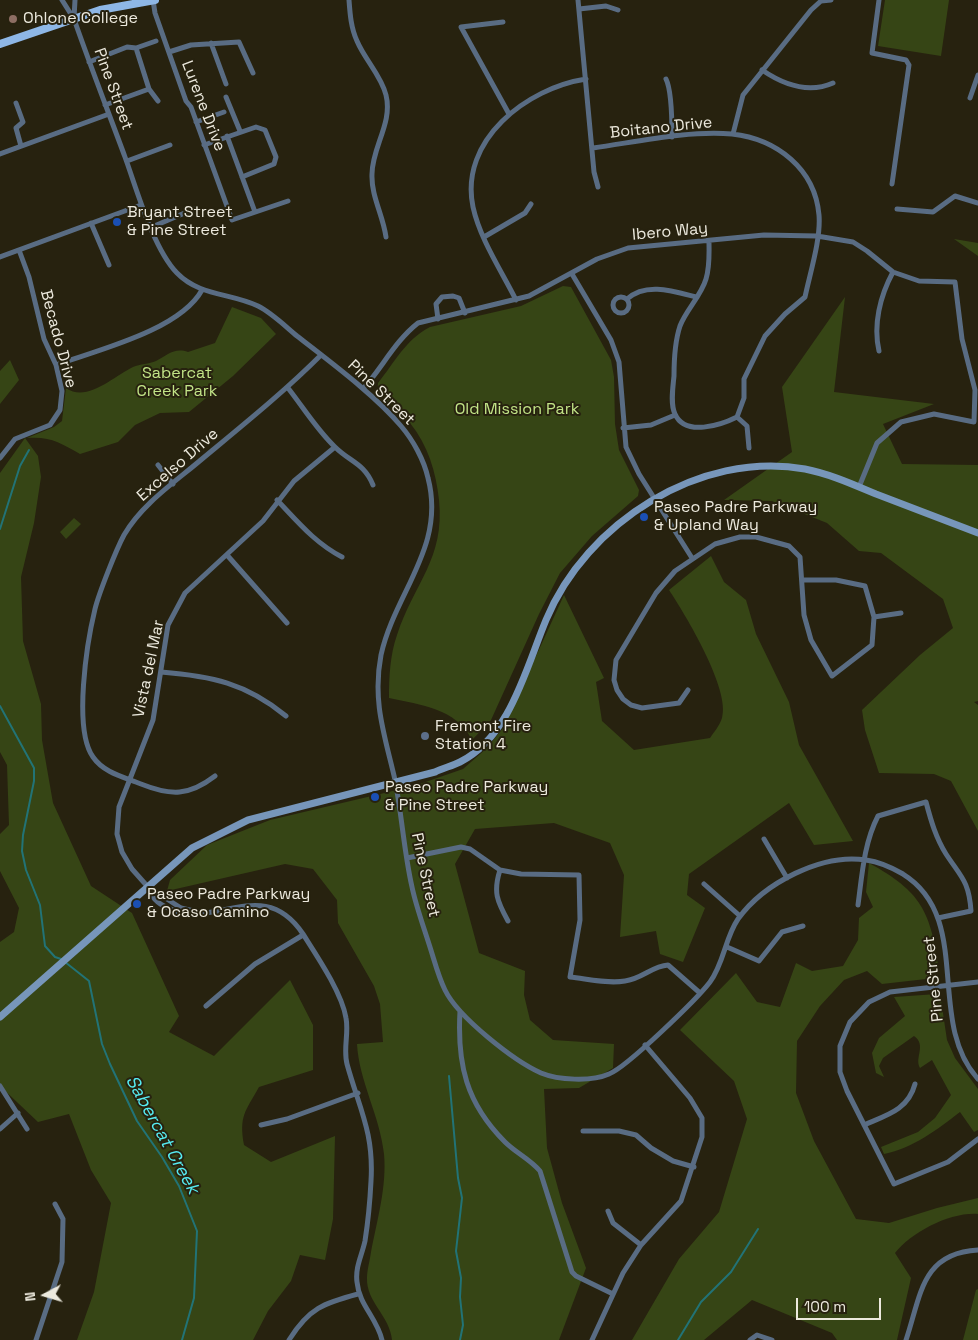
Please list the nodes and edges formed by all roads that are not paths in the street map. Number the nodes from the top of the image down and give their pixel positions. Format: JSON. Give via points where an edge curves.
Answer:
{"nodes":[{"id":1,"x":62,"y":0,"type":"edge"},
{"id":2,"x":75,"y":0,"type":"edge"},
{"id":3,"x":154,"y":0,"type":"edge"},
{"id":4,"x":349,"y":0,"type":"edge"},
{"id":5,"x":578,"y":0,"type":"edge"},
{"id":6,"x":831,"y":0,"type":"edge"},
{"id":7,"x":878,"y":0,"type":"edge"},
{"id":8,"x":579,"y":9,"type":"junction"},
{"id":9,"x":618,"y":10,"type":"dead end"},
{"id":10,"x":74,"y":19,"type":"junction"},
{"id":11,"x":503,"y":22,"type":"dead end"},
{"id":12,"x":156,"y":41,"type":"dead end"},
{"id":13,"x":211,"y":43,"type":"junction"},
{"id":14,"x":0,"y":44,"type":"edge"},
{"id":15,"x":136,"y":48,"type":"junction"},
{"id":16,"x":169,"y":52,"type":"junction"},
{"id":17,"x":89,"y":62,"type":"junction"},
{"id":18,"x":762,"y":70,"type":"junction"},
{"id":19,"x":253,"y":73,"type":"dead end"},
{"id":20,"x":978,"y":75,"type":"edge"},
{"id":21,"x":586,"y":79,"type":"junction"},
{"id":22,"x":666,"y":79,"type":"dead end"},
{"id":23,"x":833,"y":83,"type":"dead end"},
{"id":24,"x":226,"y":84,"type":"dead end"},
{"id":25,"x":150,"y":89,"type":"junction"},
{"id":26,"x":226,"y":96,"type":"dead end"},
{"id":27,"x":970,"y":98,"type":"dead end"},
{"id":28,"x":158,"y":101,"type":"dead end"},
{"id":29,"x":16,"y":102,"type":"dead end"},
{"id":30,"x":105,"y":105,"type":"junction"},
{"id":31,"x":224,"y":112,"type":"dead end"},
{"id":32,"x":109,"y":114,"type":"junction"},
{"id":33,"x":509,"y":114,"type":"junction"},
{"id":34,"x":196,"y":122,"type":"junction"},
{"id":35,"x":240,"y":131,"type":"junction"},
{"id":36,"x":733,"y":134,"type":"junction"},
{"id":37,"x":227,"y":136,"type":"junction"},
{"id":38,"x":672,"y":137,"type":"junction"},
{"id":39,"x":170,"y":145,"type":"dead end"},
{"id":40,"x":204,"y":145,"type":"junction"},
{"id":41,"x":21,"y":146,"type":"junction"},
{"id":42,"x":593,"y":148,"type":"junction"},
{"id":43,"x":0,"y":154,"type":"edge"},
{"id":44,"x":127,"y":161,"type":"junction"},
{"id":45,"x":242,"y":177,"type":"junction"},
{"id":46,"x":892,"y":184,"type":"dead end"},
{"id":47,"x":598,"y":187,"type":"dead end"},
{"id":48,"x":288,"y":200,"type":"dead end"},
{"id":49,"x":978,"y":203,"type":"edge"},
{"id":50,"x":531,"y":204,"type":"dead end"},
{"id":51,"x":141,"y":205,"type":"junction"},
{"id":52,"x":194,"y":209,"type":"dead end"},
{"id":53,"x":897,"y":209,"type":"dead end"},
{"id":54,"x":255,"y":212,"type":"junction"},
{"id":55,"x":91,"y":223,"type":"junction"},
{"id":56,"x":152,"y":227,"type":"junction"},
{"id":57,"x":817,"y":236,"type":"junction"},
{"id":58,"x":386,"y":237,"type":"dead end"},
{"id":59,"x":484,"y":238,"type":"junction"},
{"id":60,"x":709,"y":241,"type":"junction"},
{"id":61,"x":19,"y":250,"type":"junction"},
{"id":62,"x":0,"y":257,"type":"edge"},
{"id":63,"x":109,"y":265,"type":"dead end"},
{"id":64,"x":892,"y":272,"type":"junction"},
{"id":65,"x":572,"y":274,"type":"junction"},
{"id":66,"x":202,"y":290,"type":"junction"},
{"id":67,"x":696,"y":297,"type":"junction"},
{"id":68,"x":627,"y":299,"type":"dead end"},
{"id":69,"x":516,"y":300,"type":"junction"},
{"id":70,"x":465,"y":313,"type":"junction"},
{"id":71,"x":438,"y":318,"type":"junction"},
{"id":72,"x":879,"y":351,"type":"dead end"},
{"id":73,"x":321,"y":355,"type":"junction"},
{"id":74,"x":56,"y":365,"type":"junction"},
{"id":75,"x":288,"y":388,"type":"junction"},
{"id":76,"x":362,"y":389,"type":"junction"},
{"id":77,"x":675,"y":415,"type":"junction"},
{"id":78,"x":737,"y":417,"type":"junction"},
{"id":79,"x":623,"y":428,"type":"junction"},
{"id":80,"x":335,"y":447,"type":"junction"},
{"id":81,"x":749,"y":448,"type":"dead end"},
{"id":82,"x":0,"y":458,"type":"edge"},
{"id":83,"x":158,"y":465,"type":"dead end"},
{"id":84,"x":173,"y":484,"type":"junction"},
{"id":85,"x":373,"y":485,"type":"dead end"},
{"id":86,"x":859,"y":487,"type":"junction"},
{"id":87,"x":655,"y":498,"type":"junction"},
{"id":88,"x":277,"y":500,"type":"junction"},
{"id":89,"x":978,"y":533,"type":"edge"},
{"id":90,"x":227,"y":555,"type":"junction"},
{"id":91,"x":342,"y":557,"type":"dead end"},
{"id":92,"x":692,"y":558,"type":"junction"},
{"id":93,"x":803,"y":580,"type":"junction"},
{"id":94,"x":901,"y":613,"type":"dead end"},
{"id":95,"x":874,"y":617,"type":"junction"},
{"id":96,"x":287,"y":624,"type":"dead end"},
{"id":97,"x":160,"y":672,"type":"junction"},
{"id":98,"x":688,"y":690,"type":"dead end"},
{"id":99,"x":286,"y":716,"type":"dead end"},
{"id":100,"x":214,"y":776,"type":"dead end"},
{"id":101,"x":129,"y":780,"type":"junction"},
{"id":102,"x":395,"y":781,"type":"junction"},
{"id":103,"x":764,"y":839,"type":"dead end"},
{"id":104,"x":407,"y":858,"type":"junction"},
{"id":105,"x":864,"y":859,"type":"junction"},
{"id":106,"x":500,"y":870,"type":"junction"},
{"id":107,"x":787,"y":878,"type":"junction"},
{"id":108,"x":704,"y":884,"type":"dead end"},
{"id":109,"x":148,"y":887,"type":"junction"},
{"id":110,"x":858,"y":905,"type":"dead end"},
{"id":111,"x":740,"y":916,"type":"junction"},
{"id":112,"x":938,"y":918,"type":"junction"},
{"id":113,"x":508,"y":921,"type":"dead end"},
{"id":114,"x":803,"y":926,"type":"dead end"},
{"id":115,"x":303,"y":935,"type":"junction"},
{"id":116,"x":727,"y":947,"type":"junction"},
{"id":117,"x":978,"y":982,"type":"edge"},
{"id":118,"x":948,"y":984,"type":"junction"},
{"id":119,"x":700,"y":993,"type":"junction"},
{"id":120,"x":206,"y":1006,"type":"dead end"},
{"id":121,"x":460,"y":1011,"type":"junction"},
{"id":122,"x":0,"y":1017,"type":"edge"},
{"id":123,"x":645,"y":1046,"type":"junction"},
{"id":124,"x":978,"y":1079,"type":"edge"},
{"id":125,"x":915,"y":1084,"type":"dead end"},
{"id":126,"x":0,"y":1086,"type":"edge"},
{"id":127,"x":358,"y":1093,"type":"junction"},
{"id":128,"x":18,"y":1113,"type":"junction"},
{"id":129,"x":261,"y":1125,"type":"dead end"},
{"id":130,"x":864,"y":1125,"type":"junction"},
{"id":131,"x":0,"y":1129,"type":"edge"},
{"id":132,"x":28,"y":1129,"type":"dead end"},
{"id":133,"x":583,"y":1132,"type":"dead end"},
{"id":134,"x":978,"y":1139,"type":"edge"},
{"id":135,"x":694,"y":1167,"type":"junction"},
{"id":136,"x":55,"y":1204,"type":"dead end"},
{"id":137,"x":608,"y":1211,"type":"dead end"},
{"id":138,"x":641,"y":1245,"type":"junction"},
{"id":139,"x":978,"y":1250,"type":"edge"},
{"id":140,"x":358,"y":1294,"type":"junction"},
{"id":141,"x":613,"y":1294,"type":"junction"},
{"id":142,"x":36,"y":1340,"type":"edge"},
{"id":143,"x":289,"y":1340,"type":"edge"},
{"id":144,"x":382,"y":1340,"type":"edge"},
{"id":145,"x":592,"y":1340,"type":"edge"},
{"id":146,"x":750,"y":1340,"type":"edge"},
{"id":147,"x":772,"y":1340,"type":"edge"},
{"id":148,"x":906,"y":1340,"type":"edge"}],
"edges":[{"from":1,"to":10,"type":"street"},
{"from":2,"to":10,"type":"street"},
{"from":3,"to":10,"type":"main road","via":[[122,4]]},
{"from":3,"to":16,"type":"street","name":"Lurene Drive","via":[[155,13]]},
{"from":4,"to":58,"type":"street","via":[[357,42],[386,96],[387,118],[372,163],[375,200],[384,221]]},
{"from":5,"to":8,"type":"street"},
{"from":6,"to":18,"type":"street","via":[[821,1],[811,10]]},
{"from":7,"to":46,"type":"street","via":[[872,54],[906,60],[909,65]]},
{"from":8,"to":9,"type":"street","via":[[606,6]]},
{"from":8,"to":21,"type":"street"},
{"from":10,"to":14,"type":"main road"},
{"from":10,"to":17,"type":"street","name":"Pine Street"},
{"from":11,"to":33,"type":"street","via":[[461,27]]},
{"from":12,"to":15,"type":"street"},
{"from":13,"to":16,"type":"street","via":[[184,46]]},
{"from":13,"to":19,"type":"street","via":[[239,42]]},
{"from":13,"to":24,"type":"street"},
{"from":15,"to":17,"type":"street","via":[[127,47]]},
{"from":15,"to":25,"type":"street"},
{"from":16,"to":34,"type":"street","name":"Lurene Drive"},
{"from":17,"to":30,"type":"street","name":"Pine Street"},
{"from":18,"to":23,"type":"street","via":[[777,80],[803,88],[821,88]]},
{"from":18,"to":36,"type":"street","via":[[743,95]]},
{"from":20,"to":27,"type":"street"},
{"from":21,"to":33,"type":"street","via":[[546,90]]},
{"from":21,"to":42,"type":"street"},
{"from":22,"to":38,"type":"street","via":[[671,88]]},
{"from":25,"to":28,"type":"street"},
{"from":25,"to":30,"type":"street"},
{"from":26,"to":35,"type":"street"},
{"from":29,"to":41,"type":"street","via":[[23,122],[16,128]]},
{"from":30,"to":32,"type":"street","name":"Pine Street"},
{"from":31,"to":34,"type":"street"},
{"from":32,"to":41,"type":"street"},
{"from":32,"to":44,"type":"street","name":"Pine Street"},
{"from":33,"to":59,"type":"street","via":[[481,146],[472,175],[473,208]]},
{"from":34,"to":40,"type":"street","name":"Lurene Drive"},
{"from":35,"to":37,"type":"street"},
{"from":35,"to":45,"type":"street","via":[[256,127],[265,130],[276,157],[270,167]]},
{"from":36,"to":38,"type":"street","name":"Boitano Drive"},
{"from":36,"to":57,"type":"street","name":"Boitano Drive","via":[[786,153],[806,173],[816,195]]},
{"from":37,"to":40,"type":"street"},
{"from":37,"to":45,"type":"street"},
{"from":38,"to":42,"type":"street","name":"Boitano Drive"},
{"from":39,"to":44,"type":"street"},
{"from":40,"to":54,"type":"street","name":"Lurene Drive","via":[[232,220]]},
{"from":41,"to":43,"type":"street"},
{"from":42,"to":47,"type":"street"},
{"from":44,"to":51,"type":"street","name":"Pine Street"},
{"from":45,"to":54,"type":"street"},
{"from":48,"to":54,"type":"street"},
{"from":49,"to":53,"type":"street","via":[[955,196],[933,212]]},
{"from":50,"to":59,"type":"street","via":[[525,213]]},
{"from":51,"to":55,"type":"street"},
{"from":51,"to":56,"type":"street","name":"Pine Street"},
{"from":52,"to":56,"type":"street"},
{"from":55,"to":61,"type":"street"},
{"from":55,"to":63,"type":"street"},
{"from":56,"to":66,"type":"street","name":"Pine Street","via":[[167,262],[182,278]]},
{"from":57,"to":60,"type":"street","name":"Ibero Way","via":[[764,235]]},
{"from":57,"to":64,"type":"street","name":"Ibero Way","via":[[852,242]]},
{"from":57,"to":78,"type":"street","name":"Boitano Drive","via":[[805,297],[765,336],[744,379],[744,398]]},
{"from":59,"to":69,"type":"street"},
{"from":60,"to":65,"type":"street","name":"Ibero Way","via":[[628,248],[597,259]]},
{"from":60,"to":67,"type":"street","via":[[706,282]]},
{"from":61,"to":62,"type":"street"},
{"from":61,"to":74,"type":"street","name":"Becado Drive","via":[[44,339]]},
{"from":64,"to":72,"type":"street","via":[[882,296],[875,336]]},
{"from":64,"to":86,"type":"street","name":"Ibero Way","via":[[919,281],[954,282],[962,339],[975,390],[974,422],[934,414],[901,422],[877,443]]},
{"from":65,"to":69,"type":"street","name":"Ibero Way"},
{"from":65,"to":79,"type":"street","via":[[611,340],[619,362]]},
{"from":66,"to":73,"type":"street","name":"Pine Street","via":[[259,306]]},
{"from":66,"to":74,"type":"street","via":[[178,318]]},
{"from":67,"to":68,"type":"street","via":[[665,289],[634,292]]},
{"from":67,"to":77,"type":"street","via":[[680,326],[674,363]]},
{"from":69,"to":70,"type":"street","name":"Ibero Way"},
{"from":70,"to":71,"type":"street","name":"Ibero Way"},
{"from":70,"to":71,"type":"street","via":[[459,298],[442,297],[436,304]]},
{"from":71,"to":76,"type":"street","name":"Ibero Way","via":[[418,323],[403,334],[381,369]]},
{"from":73,"to":75,"type":"street","name":"Excelso Drive"},
{"from":73,"to":76,"type":"street","name":"Pine Street"},
{"from":74,"to":82,"type":"street","name":"Becado Drive","via":[[62,391],[60,410],[50,425],[16,439]]},
{"from":75,"to":80,"type":"street"},
{"from":75,"to":84,"type":"street","name":"Excelso Drive"},
{"from":76,"to":102,"type":"street","name":"Pine Street","via":[[402,426],[429,479],[431,509],[425,548],[392,620],[378,675],[380,727]]},
{"from":77,"to":78,"type":"street","via":[[697,428]]},
{"from":77,"to":79,"type":"street","via":[[651,425]]},
{"from":78,"to":81,"type":"street","via":[[747,426]]},
{"from":79,"to":87,"type":"street","via":[[626,447]]},
{"from":80,"to":85,"type":"street","via":[[360,465]]},
{"from":80,"to":88,"type":"street","name":"Vista del Mar"},
{"from":83,"to":84,"type":"street"},
{"from":84,"to":101,"type":"street","name":"Excelso Drive","via":[[146,507],[124,535],[95,608],[87,655],[82,703],[85,742],[101,766]]},
{"from":86,"to":87,"type":"main road","via":[[804,469],[754,467],[698,478]]},
{"from":86,"to":89,"type":"main road"},
{"from":87,"to":92,"type":"street"},
{"from":87,"to":102,"type":"main road","via":[[595,546],[567,580],[547,617],[514,698],[482,746],[461,762]]},
{"from":88,"to":90,"type":"street","name":"Vista del Mar","via":[[263,521]]},
{"from":88,"to":91,"type":"street","via":[[308,534]]},
{"from":90,"to":96,"type":"street"},
{"from":90,"to":97,"type":"street","name":"Vista del Mar","via":[[185,593],[168,625]]},
{"from":92,"to":93,"type":"street","via":[[726,540],[770,539],[789,546],[800,557]]},
{"from":92,"to":98,"type":"street","via":[[675,570],[656,593],[629,635],[614,670],[614,680],[623,699],[642,708],[679,703]]},
{"from":93,"to":95,"type":"street","via":[[836,580],[865,586]]},
{"from":93,"to":95,"type":"street","via":[[804,615],[811,640],[832,676],[872,645]]},
{"from":94,"to":95,"type":"street"},
{"from":97,"to":99,"type":"street","via":[[204,676],[233,685],[270,703]]},
{"from":97,"to":101,"type":"street","name":"Vista del Mar","via":[[153,720]]},
{"from":100,"to":101,"type":"street","name":"Excelso Drive","via":[[201,786],[184,792],[162,792]]},
{"from":101,"to":109,"type":"street","name":"Vista del Mar","via":[[119,807],[117,834],[122,852]]},
{"from":102,"to":104,"type":"street","name":"Pine Street"},
{"from":102,"to":109,"type":"main road","via":[[248,820],[192,848]]},
{"from":103,"to":107,"type":"street"},
{"from":104,"to":106,"type":"street","via":[[461,847],[470,849]]},
{"from":104,"to":121,"type":"street","name":"Pine Street","via":[[412,891],[437,969],[446,993]]},
{"from":105,"to":107,"type":"street","name":"Pine Street","via":[[818,863]]},
{"from":105,"to":110,"type":"street"},
{"from":105,"to":112,"type":"street","name":"Pine Street","via":[[908,877],[930,902]]},
{"from":105,"to":112,"type":"street","via":[[878,816],[926,802],[933,827],[970,894],[971,911]]},
{"from":106,"to":113,"type":"street","via":[[495,885],[498,902]]},
{"from":106,"to":119,"type":"street","via":[[521,874],[579,875],[580,920],[570,977],[626,981],[658,966],[668,965]]},
{"from":107,"to":111,"type":"street","name":"Pine Street"},
{"from":108,"to":111,"type":"street"},
{"from":109,"to":115,"type":"street","name":"Vista del Mar","via":[[156,900],[175,912],[206,914],[235,906],[262,906],[283,914]]},
{"from":109,"to":122,"type":"main road"},
{"from":111,"to":116,"type":"street","name":"Pine Street"},
{"from":112,"to":118,"type":"street","name":"Pine Street"},
{"from":114,"to":116,"type":"street","via":[[782,932],[759,960]]},
{"from":115,"to":120,"type":"street","via":[[254,964]]},
{"from":115,"to":127,"type":"street","name":"Vista del Mar","via":[[343,1005],[346,1061]]},
{"from":116,"to":119,"type":"street","name":"Pine Street","via":[[718,970]]},
{"from":117,"to":118,"type":"street"},
{"from":118,"to":124,"type":"street","name":"Pine Street","via":[[952,1027],[960,1054]]},
{"from":118,"to":130,"type":"street","via":[[890,992],[869,1002],[850,1022],[840,1046],[840,1072]]},
{"from":119,"to":123,"type":"street","name":"Pine Street"},
{"from":121,"to":123,"type":"street","name":"Pine Street","via":[[523,1063],[562,1079],[607,1076]]},
{"from":121,"to":141,"type":"street","via":[[463,1071],[475,1102],[504,1142],[540,1171],[572,1272]]},
{"from":123,"to":135,"type":"street","via":[[690,1098],[702,1118],[702,1138]]},
{"from":125,"to":130,"type":"street","via":[[911,1098],[896,1111]]},
{"from":126,"to":128,"type":"street"},
{"from":127,"to":129,"type":"street"},
{"from":127,"to":140,"type":"street","name":"Vista del Mar","via":[[367,1121],[372,1155],[365,1242],[356,1271]]},
{"from":128,"to":131,"type":"street"},
{"from":128,"to":132,"type":"street"},
{"from":130,"to":134,"type":"street","via":[[894,1184],[948,1162]]},
{"from":133,"to":135,"type":"street","via":[[619,1131],[636,1135],[673,1161]]},
{"from":135,"to":138,"type":"street","via":[[681,1201]]},
{"from":136,"to":142,"type":"street","via":[[64,1219],[62,1262]]},
{"from":137,"to":138,"type":"street","via":[[613,1223]]},
{"from":138,"to":141,"type":"street"},
{"from":139,"to":148,"type":"street","via":[[954,1253],[934,1266],[922,1288]]},
{"from":140,"to":143,"type":"street","via":[[317,1308]]},
{"from":140,"to":144,"type":"street"},
{"from":141,"to":145,"type":"street"},
{"from":146,"to":147,"type":"street","via":[[757,1335]]}]}
